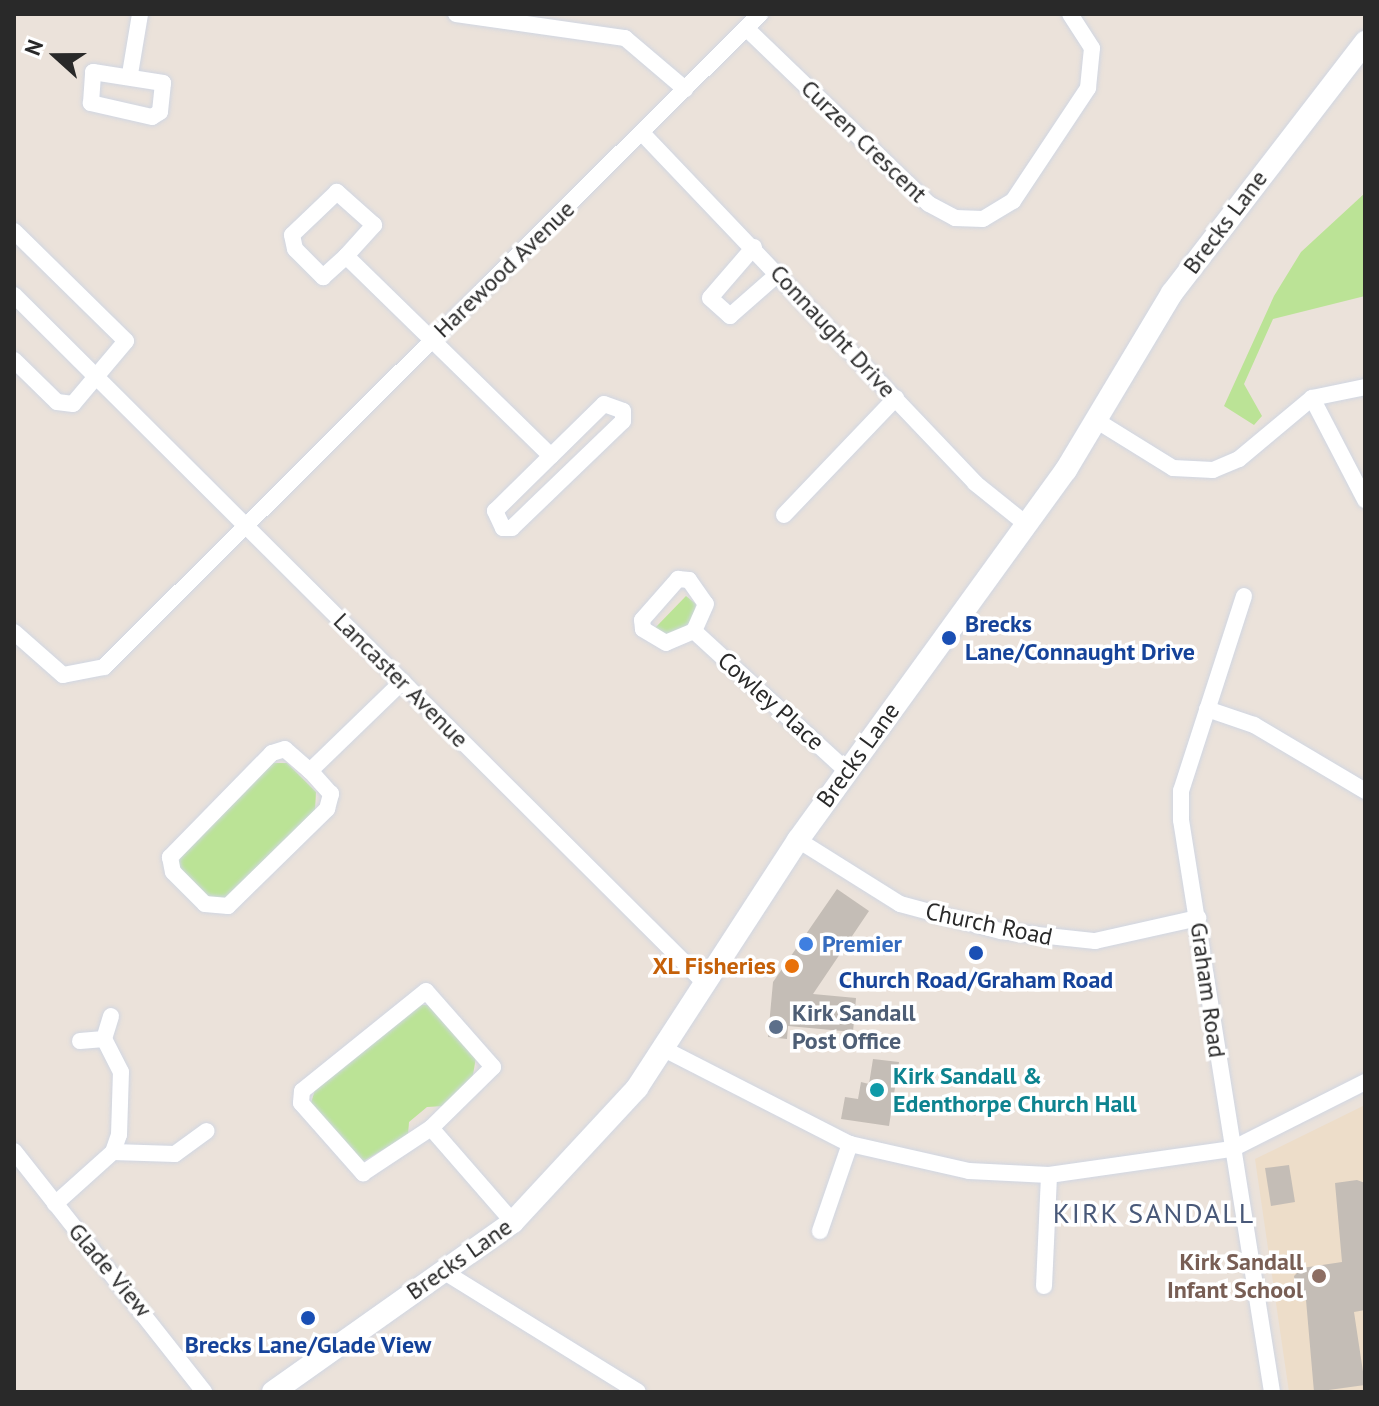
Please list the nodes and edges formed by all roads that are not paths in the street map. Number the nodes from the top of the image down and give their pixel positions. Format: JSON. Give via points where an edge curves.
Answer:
{"nodes":[{"id":1,"x":140,"y":14,"type":"edge"},
{"id":2,"x":456,"y":14,"type":"edge"},
{"id":3,"x":760,"y":14,"type":"edge"},
{"id":4,"x":1070,"y":14,"type":"edge"},
{"id":5,"x":507,"y":18,"type":"edge"},
{"id":6,"x":747,"y":29,"type":"junction"},
{"id":7,"x":1365,"y":42,"type":"edge"},
{"id":8,"x":130,"y":74,"type":"junction"},
{"id":9,"x":685,"y":89,"type":"junction"},
{"id":10,"x":643,"y":134,"type":"junction"},
{"id":11,"x":14,"y":231,"type":"edge"},
{"id":12,"x":754,"y":247,"type":"junction"},
{"id":13,"x":346,"y":256,"type":"junction"},
{"id":14,"x":778,"y":274,"type":"junction"},
{"id":15,"x":14,"y":295,"type":"edge"},
{"id":16,"x":431,"y":340,"type":"junction"},
{"id":17,"x":14,"y":360,"type":"edge"},
{"id":18,"x":98,"y":379,"type":"junction"},
{"id":19,"x":1365,"y":387,"type":"edge"},
{"id":20,"x":896,"y":398,"type":"junction"},
{"id":21,"x":1312,"y":398,"type":"junction"},
{"id":22,"x":1094,"y":419,"type":"junction"},
{"id":23,"x":551,"y":456,"type":"junction"},
{"id":24,"x":1365,"y":500,"type":"edge"},
{"id":25,"x":784,"y":515,"type":"dead end"},
{"id":26,"x":246,"y":524,"type":"junction"},
{"id":27,"x":1026,"y":524,"type":"junction"},
{"id":28,"x":1244,"y":596,"type":"dead end"},
{"id":29,"x":694,"y":631,"type":"dead end"},
{"id":30,"x":14,"y":632,"type":"edge"},
{"id":31,"x":403,"y":681,"type":"junction"},
{"id":32,"x":1207,"y":709,"type":"junction"},
{"id":33,"x":310,"y":771,"type":"junction"},
{"id":34,"x":847,"y":771,"type":"junction"},
{"id":35,"x":1365,"y":791,"type":"edge"},
{"id":36,"x":798,"y":840,"type":"junction"},
{"id":37,"x":1198,"y":918,"type":"junction"},
{"id":38,"x":704,"y":982,"type":"junction"},
{"id":39,"x":111,"y":1016,"type":"dead end"},
{"id":40,"x":104,"y":1039,"type":"junction"},
{"id":41,"x":80,"y":1041,"type":"dead end"},
{"id":42,"x":664,"y":1049,"type":"junction"},
{"id":43,"x":1365,"y":1082,"type":"edge"},
{"id":44,"x":431,"y":1128,"type":"junction"},
{"id":45,"x":207,"y":1131,"type":"dead end"},
{"id":46,"x":850,"y":1144,"type":"junction"},
{"id":47,"x":1232,"y":1149,"type":"junction"},
{"id":48,"x":14,"y":1151,"type":"edge"},
{"id":49,"x":113,"y":1152,"type":"junction"},
{"id":50,"x":1049,"y":1175,"type":"junction"},
{"id":51,"x":55,"y":1204,"type":"junction"},
{"id":52,"x":513,"y":1222,"type":"junction"},
{"id":53,"x":820,"y":1231,"type":"dead end"},
{"id":54,"x":443,"y":1271,"type":"junction"},
{"id":55,"x":1044,"y":1286,"type":"dead end"},
{"id":56,"x":204,"y":1392,"type":"edge"},
{"id":57,"x":273,"y":1392,"type":"edge"},
{"id":58,"x":638,"y":1392,"type":"edge"},
{"id":59,"x":1272,"y":1392,"type":"edge"}],
"edges":[{"from":1,"to":8,"type":"street"},
{"from":2,"to":5,"type":"street"},
{"from":3,"to":6,"type":"street","name":"Harewood Avenue"},
{"from":4,"to":6,"type":"street","name":"Curzen Crescent","via":[[1092,48],[1088,88],[1013,201],[983,219],[955,218],[929,204]]},
{"from":5,"to":9,"type":"street","via":[[625,38]]},
{"from":6,"to":9,"type":"street","name":"Harewood Avenue"},
{"from":7,"to":22,"type":"street","name":"Brecks Lane","via":[[1217,228]]},
{"from":8,"to":8,"type":"street","via":[[163,83],[157,117],[88,100],[93,72]]},
{"from":9,"to":10,"type":"street","name":"Harewood Avenue"},
{"from":10,"to":12,"type":"street","name":"Connaught Drive"},
{"from":10,"to":16,"type":"street","name":"Harewood Avenue"},
{"from":11,"to":18,"type":"street","via":[[126,341]]},
{"from":12,"to":14,"type":"street","name":"Connaught Drive"},
{"from":12,"to":14,"type":"street","via":[[710,298],[730,316]]},
{"from":13,"to":13,"type":"street","via":[[323,277],[291,243],[337,192],[374,225]]},
{"from":13,"to":16,"type":"street"},
{"from":14,"to":20,"type":"street","name":"Connaught Drive"},
{"from":15,"to":18,"type":"street","name":"Lancaster Avenue"},
{"from":16,"to":23,"type":"street"},
{"from":16,"to":26,"type":"street","name":"Harewood Avenue"},
{"from":17,"to":18,"type":"street","via":[[64,406]]},
{"from":18,"to":26,"type":"street","name":"Lancaster Avenue"},
{"from":19,"to":21,"type":"street"},
{"from":20,"to":25,"type":"street"},
{"from":20,"to":27,"type":"street","name":"Connaught Drive","via":[[975,483]]},
{"from":21,"to":22,"type":"street","via":[[1239,459],[1213,470],[1173,468]]},
{"from":21,"to":24,"type":"street"},
{"from":22,"to":27,"type":"street","name":"Brecks Lane"},
{"from":23,"to":23,"type":"street","via":[[604,404],[623,411],[612,431],[512,528],[503,528],[495,511]]},
{"from":26,"to":30,"type":"street","name":"Harewood Avenue","via":[[94,673],[63,675]]},
{"from":26,"to":31,"type":"street","name":"Lancaster Avenue"},
{"from":27,"to":34,"type":"street","name":"Brecks Lane"},
{"from":28,"to":32,"type":"street","name":"Graham Road"},
{"from":29,"to":34,"type":"street","name":"Cowley Place"},
{"from":31,"to":33,"type":"street"},
{"from":31,"to":38,"type":"street","name":"Lancaster Avenue"},
{"from":32,"to":35,"type":"street","via":[[1291,745]]},
{"from":32,"to":37,"type":"street","name":"Graham Road","via":[[1181,791]]},
{"from":33,"to":33,"type":"street","via":[[332,802],[228,906],[205,904],[173,872],[170,857],[272,753],[285,749]]},
{"from":34,"to":36,"type":"street","name":"Brecks Lane"},
{"from":36,"to":37,"type":"street","name":"Church Road","via":[[900,904],[986,928],[1095,941]]},
{"from":36,"to":38,"type":"street","name":"Brecks Lane"},
{"from":37,"to":47,"type":"street","name":"Graham Road"},
{"from":38,"to":42,"type":"street","name":"Brecks Lane"},
{"from":39,"to":40,"type":"street"},
{"from":40,"to":41,"type":"street"},
{"from":40,"to":49,"type":"street","via":[[121,1072]]},
{"from":42,"to":46,"type":"street"},
{"from":42,"to":52,"type":"street","name":"Brecks Lane","via":[[604,1129]]},
{"from":43,"to":47,"type":"street"},
{"from":44,"to":44,"type":"street","via":[[363,1173],[299,1097],[426,991],[493,1067]]},
{"from":44,"to":52,"type":"street"},
{"from":45,"to":49,"type":"street","via":[[175,1154]]},
{"from":46,"to":50,"type":"street","via":[[969,1171]]},
{"from":46,"to":53,"type":"street"},
{"from":47,"to":50,"type":"street"},
{"from":47,"to":59,"type":"street","name":"Graham Road"},
{"from":48,"to":51,"type":"street","name":"Glade View"},
{"from":49,"to":51,"type":"street"},
{"from":50,"to":55,"type":"street"},
{"from":51,"to":56,"type":"street","name":"Glade View"},
{"from":52,"to":54,"type":"street","name":"Brecks Lane"},
{"from":54,"to":57,"type":"street","name":"Brecks Lane"},
{"from":54,"to":58,"type":"street"}]}
